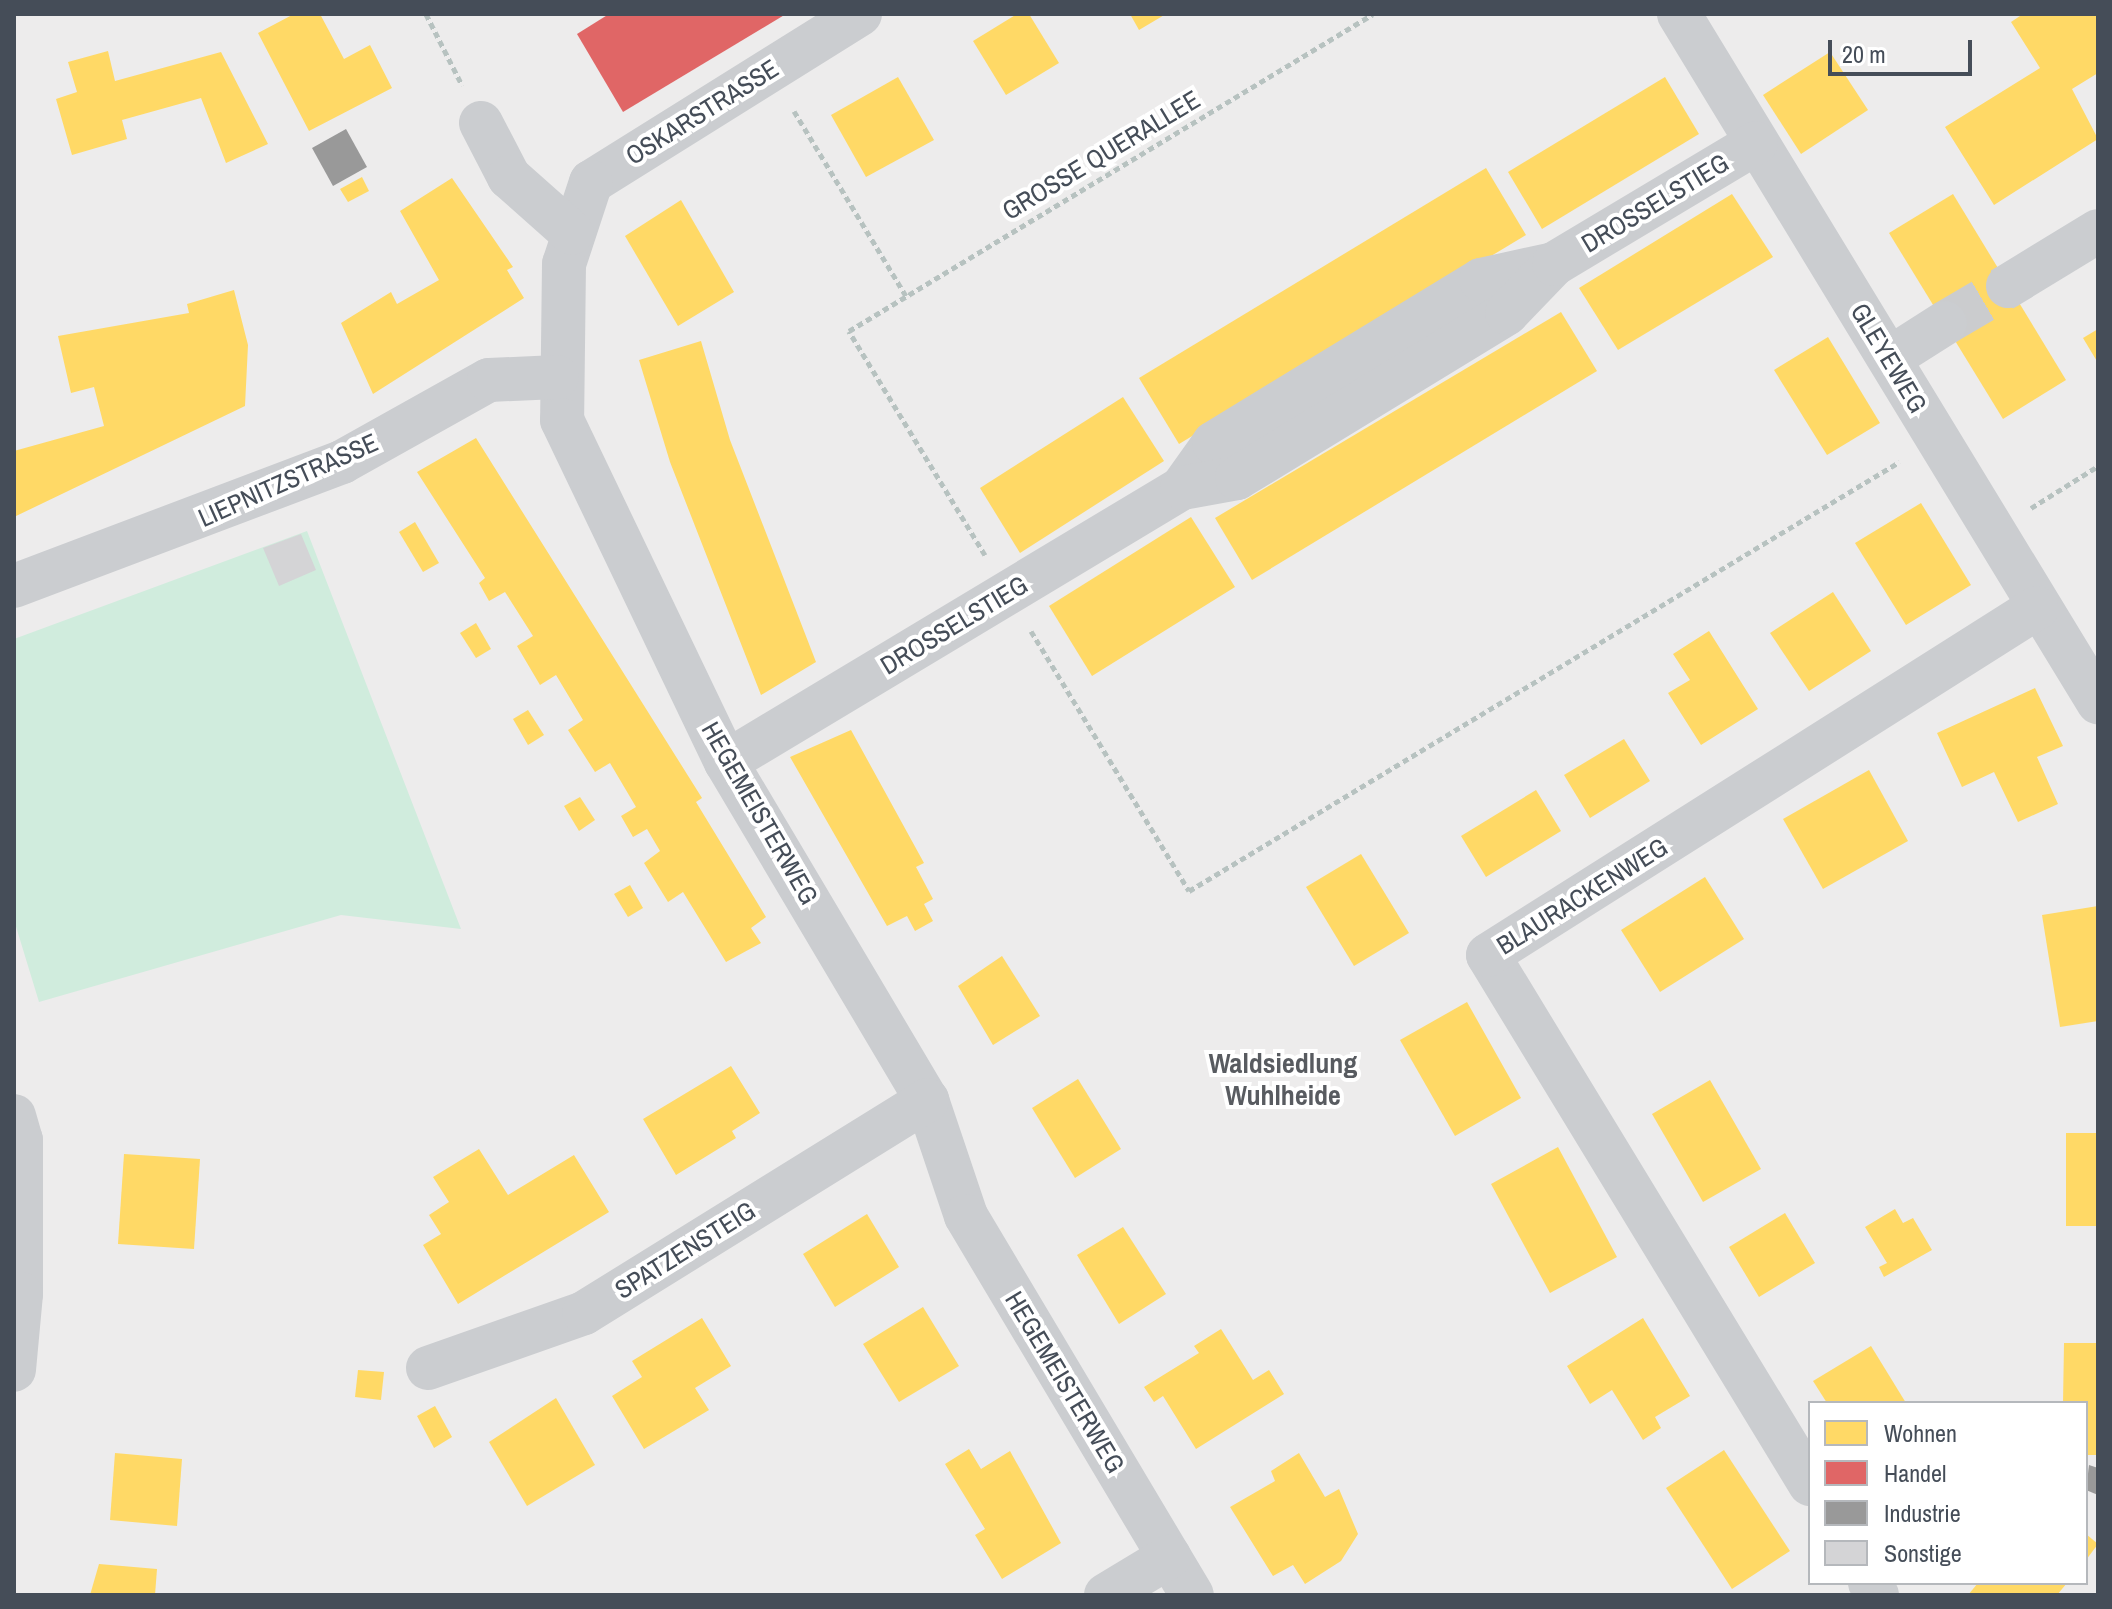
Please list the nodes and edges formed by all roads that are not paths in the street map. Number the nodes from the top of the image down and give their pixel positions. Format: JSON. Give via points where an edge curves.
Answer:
{"nodes":[{"id":1,"x":860,"y":14,"type":"edge"},
{"id":2,"x":1679,"y":14,"type":"edge"},
{"id":3,"x":481,"y":123,"type":"road end"},
{"id":4,"x":1756,"y":143,"type":"junction"},
{"id":5,"x":2098,"y":231,"type":"edge"},
{"id":6,"x":572,"y":233,"type":"junction"},
{"id":7,"x":2008,"y":286,"type":"tunnel mouth"},
{"id":8,"x":1945,"y":323,"type":"tunnel mouth"},
{"id":9,"x":1890,"y":358,"type":"junction"},
{"id":10,"x":557,"y":377,"type":"junction"},
{"id":11,"x":14,"y":586,"type":"edge"},
{"id":12,"x":2037,"y":608,"type":"junction"},
{"id":13,"x":2098,"y":702,"type":"edge"},
{"id":14,"x":726,"y":762,"type":"junction"},
{"id":15,"x":927,"y":1100,"type":"junction"},
{"id":16,"x":14,"y":1116,"type":"edge"},
{"id":17,"x":428,"y":1368,"type":"dead end"},
{"id":18,"x":14,"y":1370,"type":"edge"},
{"id":19,"x":1808,"y":1481,"type":"edge"},
{"id":20,"x":1169,"y":1557,"type":"junction"},
{"id":21,"x":1106,"y":1595,"type":"edge"},
{"id":22,"x":1192,"y":1595,"type":"edge"}],
"edges":[{"from":1,"to":6,"type":"street","name":"OSKARSTRASSE","via":[[591,182]]},
{"from":2,"to":4,"type":"street","name":"GLEYEWEG"},
{"from":3,"to":6,"type":"street","via":[[509,177]]},
{"from":4,"to":9,"type":"street","name":"GLEYEWEG"},
{"from":4,"to":14,"type":"street","name":"DROSSELSTIEG","via":[[1554,264],[1507,313],[1237,478],[1182,488]]},
{"from":5,"to":7,"type":"street"},
{"from":6,"to":10,"type":"street","name":"HEGEMEISTERWEG"},
{"from":8,"to":9,"type":"street"},
{"from":9,"to":12,"type":"street","name":"GLEYEWEG"},
{"from":10,"to":11,"type":"street","name":"LIEPNITZSTRASSE","via":[[489,380],[342,462]]},
{"from":10,"to":14,"type":"street","name":"HEGEMEISTERWEG","via":[[562,420]]},
{"from":12,"to":13,"type":"street","name":"GLEYEWEG"},
{"from":12,"to":19,"type":"street","name":"BLAURACKENWEG","via":[[1488,955]]},
{"from":14,"to":15,"type":"street","name":"HEGEMEISTERWEG"},
{"from":15,"to":17,"type":"street","name":"SPATZENSTEIG","via":[[584,1313]]},
{"from":15,"to":20,"type":"street","name":"HEGEMEISTERWEG","via":[[966,1216]]},
{"from":16,"to":18,"type":"street","via":[[21,1140],[21,1294]]},
{"from":20,"to":21,"type":"street"},
{"from":20,"to":22,"type":"street","name":"HEGEMEISTERWEG"}]}
